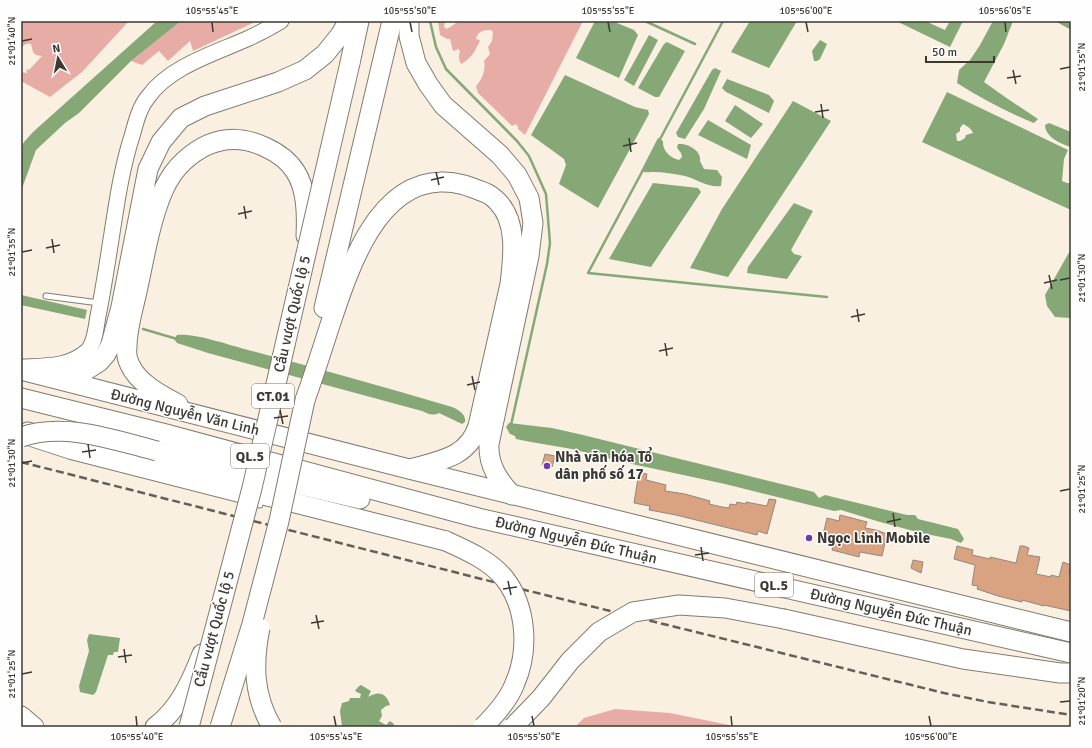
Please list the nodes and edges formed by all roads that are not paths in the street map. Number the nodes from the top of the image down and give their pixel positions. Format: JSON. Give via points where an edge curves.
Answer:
{"nodes":[{"id":1,"x":281,"y":21,"type":"edge"},
{"id":2,"x":348,"y":21,"type":"edge"},
{"id":3,"x":359,"y":21,"type":"edge"},
{"id":4,"x":392,"y":21,"type":"edge"},
{"id":5,"x":409,"y":21,"type":"edge"},
{"id":6,"x":46,"y":296,"type":"dead end"},
{"id":7,"x":100,"y":303,"type":"junction"},
{"id":8,"x":121,"y":307,"type":"junction"},
{"id":9,"x":288,"y":330,"type":"junction"},
{"id":10,"x":21,"y":367,"type":"edge"},
{"id":11,"x":21,"y":370,"type":"edge"},
{"id":12,"x":42,"y":376,"type":"junction"},
{"id":13,"x":21,"y":398,"type":"edge"},
{"id":14,"x":305,"y":400,"type":"junction"},
{"id":15,"x":202,"y":417,"type":"junction"},
{"id":16,"x":21,"y":430,"type":"edge"},
{"id":17,"x":21,"y":437,"type":"edge"},
{"id":18,"x":21,"y":440,"type":"edge"},
{"id":19,"x":409,"y":469,"type":"junction"},
{"id":20,"x":512,"y":495,"type":"junction"},
{"id":21,"x":260,"y":505,"type":"dead end"},
{"id":22,"x":478,"y":518,"type":"junction"},
{"id":23,"x":279,"y":521,"type":"junction"},
{"id":24,"x":218,"y":614,"type":"junction"},
{"id":25,"x":1071,"y":632,"type":"edge"},
{"id":26,"x":1071,"y":653,"type":"edge"},
{"id":27,"x":1071,"y":673,"type":"edge"},
{"id":28,"x":21,"y":716,"type":"edge"},
{"id":29,"x":34,"y":727,"type":"edge"},
{"id":30,"x":155,"y":727,"type":"edge"},
{"id":31,"x":189,"y":727,"type":"edge"},
{"id":32,"x":220,"y":727,"type":"edge"},
{"id":33,"x":272,"y":727,"type":"edge"},
{"id":34,"x":483,"y":727,"type":"edge"},
{"id":35,"x":513,"y":727,"type":"edge"}],
"edges":[{"from":1,"to":7,"type":"main road","via":[[188,64],[161,83],[141,107],[123,170]]},
{"from":2,"to":8,"type":"highway","via":[[325,54],[305,70],[278,82],[205,106],[181,118],[161,142],[148,169]]},
{"from":3,"to":9,"type":"highway","name":"Cầu vượt Quốc lộ 5","number":"CT.01","bridge":true},
{"from":4,"to":14,"type":"highway","name":"Cầu vượt Quốc lộ 5","number":"CT.01"},
{"from":5,"to":20,"type":"highway","via":[[409,36],[416,63],[428,84],[443,105],[500,155],[516,175],[529,198],[533,223],[530,256],[489,444],[494,470]]},
{"from":6,"to":7,"type":"lane"},
{"from":7,"to":8,"type":"main road"},
{"from":7,"to":10,"type":"main road","via":[[93,339],[88,350],[79,358],[66,363]]},
{"from":8,"to":12,"type":"highway","via":[[111,344],[99,362],[74,373]]},
{"from":9,"to":15,"type":"highway","bridge":true,"via":[[306,237],[307,217],[301,184],[295,171],[273,150],[243,139],[214,142],[183,161],[168,181],[151,226],[127,340],[127,356],[134,373],[162,396]]},
{"from":9,"to":24,"type":"highway","name":"Cầu vượt Quốc lộ 5","number":"CT.01","bridge":true,"via":[[252,488]]},
{"from":11,"to":12,"type":"highway","name":"Đường Nguyễn Văn Linh","number":"QL.5"},
{"from":12,"to":15,"type":"highway","name":"Đường Nguyễn Văn Linh","number":"QL.5"},
{"from":13,"to":22,"type":"highway","name":"Đường Nguyễn Văn Linh","number":"QL.5","via":[[166,434]]},
{"from":14,"to":19,"type":"highway","via":[[346,277],[365,237],[383,212],[400,196],[418,186],[438,182],[455,182],[490,194],[501,206],[508,220],[513,262],[478,426],[466,447],[446,459]]},
{"from":14,"to":23,"type":"highway","name":"Cầu vượt Quốc lộ 5","number":"CT.01","bridge":true},
{"from":15,"to":19,"type":"highway","name":"Đường Nguyễn Văn Linh","number":"QL.5"},
{"from":16,"to":34,"type":"highway","bridge":true,"via":[[65,445],[446,541],[467,550],[490,565],[505,579],[517,602],[524,637],[522,664],[515,685],[499,710]]},
{"from":17,"to":22,"type":"highway","bridge":true,"via":[[39,432],[59,431],[100,436],[359,499]]},
{"from":18,"to":21,"type":"lane","via":[[69,456]]},
{"from":19,"to":20,"type":"highway","name":"Đường Nguyễn Văn Linh","number":"QL.5"},
{"from":20,"to":25,"type":"highway","name":"Đường Nguyễn Đức Thuận","number":"QL.5"},
{"from":22,"to":26,"type":"highway","name":"Đường Nguyễn Đức Thuận","number":"QL.5"},
{"from":23,"to":32,"type":"highway","name":"Cầu vượt Quốc lộ 5","number":"CT.01","bridge":true,"via":[[252,624]]},
{"from":23,"to":33,"type":"highway","bridge":true,"via":[[259,632],[256,667],[259,699]]},
{"from":24,"to":30,"type":"highway","bridge":true,"via":[[191,681],[172,712]]},
{"from":24,"to":31,"type":"highway","name":"Cầu vượt Quốc lộ 5","number":"CT.01","bridge":true},
{"from":27,"to":35,"type":"highway","bridge":true,"via":[[963,659],[784,618],[725,608],[679,605],[633,612],[600,632],[570,661],[541,698]]},
{"from":28,"to":29,"type":"highway"}]}
